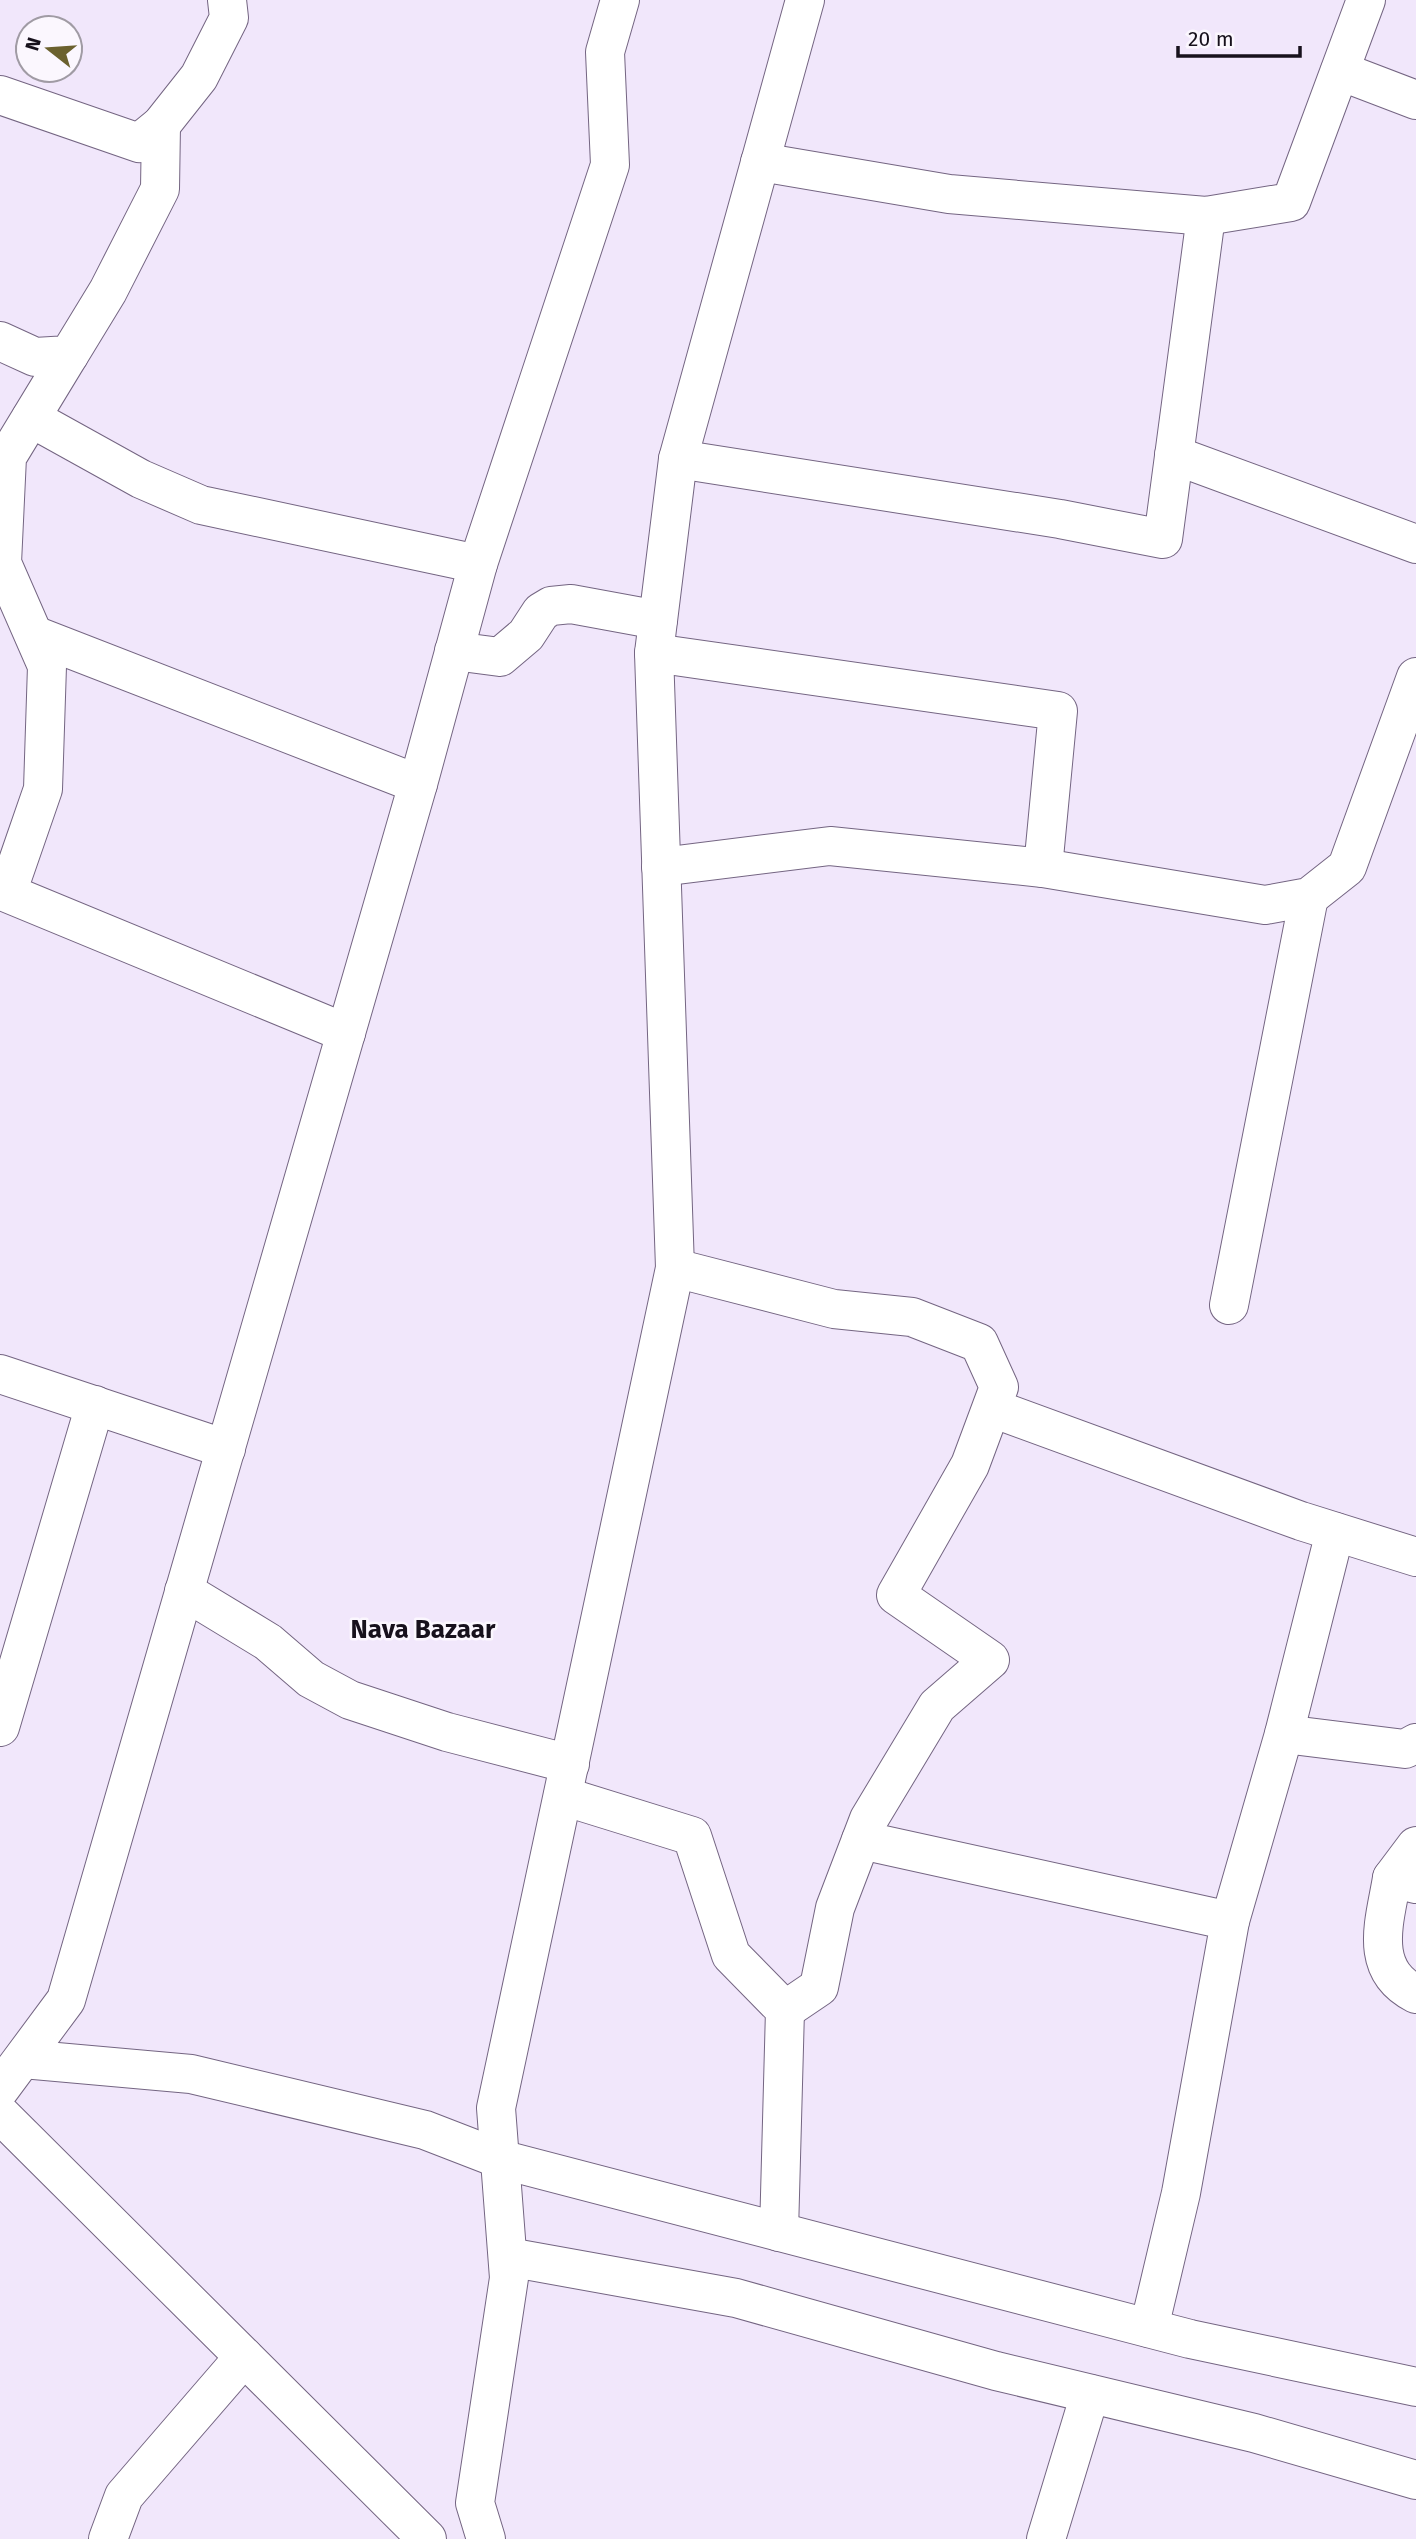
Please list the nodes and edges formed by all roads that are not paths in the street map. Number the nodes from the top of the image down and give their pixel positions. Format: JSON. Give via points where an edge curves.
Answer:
{"nodes":[{"id":1,"x":227,"y":0,"type":"edge"},
{"id":2,"x":620,"y":0,"type":"edge"},
{"id":3,"x":805,"y":0,"type":"edge"},
{"id":4,"x":1366,"y":0,"type":"edge"},
{"id":5,"x":1340,"y":71,"type":"junction"},
{"id":6,"x":0,"y":95,"type":"edge"},
{"id":7,"x":1416,"y":100,"type":"edge"},
{"id":8,"x":161,"y":125,"type":"junction"},
{"id":9,"x":760,"y":162,"type":"junction"},
{"id":10,"x":1206,"y":216,"type":"junction"},
{"id":11,"x":0,"y":341,"type":"edge"},
{"id":12,"x":69,"y":355,"type":"junction"},
{"id":13,"x":31,"y":418,"type":"junction"},
{"id":14,"x":1174,"y":456,"type":"junction"},
{"id":15,"x":678,"y":460,"type":"junction"},
{"id":16,"x":2,"y":528,"type":"edge"},
{"id":17,"x":1416,"y":544,"type":"edge"},
{"id":18,"x":478,"y":564,"type":"junction"},
{"id":19,"x":34,"y":635,"type":"junction"},
{"id":20,"x":656,"y":636,"type":"junction"},
{"id":21,"x":454,"y":652,"type":"junction"},
{"id":22,"x":1416,"y":677,"type":"edge"},
{"id":23,"x":418,"y":784,"type":"junction"},
{"id":24,"x":661,"y":867,"type":"junction"},
{"id":25,"x":1043,"y":867,"type":"junction"},
{"id":26,"x":1309,"y":897,"type":"junction"},
{"id":27,"x":346,"y":1033,"type":"junction"},
{"id":28,"x":675,"y":1268,"type":"junction"},
{"id":29,"x":1229,"y":1305,"type":"dead end"},
{"id":30,"x":0,"y":1374,"type":"edge"},
{"id":31,"x":95,"y":1405,"type":"junction"},
{"id":32,"x":992,"y":1408,"type":"junction"},
{"id":33,"x":226,"y":1449,"type":"junction"},
{"id":34,"x":1335,"y":1532,"type":"junction"},
{"id":35,"x":1416,"y":1557,"type":"edge"},
{"id":36,"x":184,"y":1591,"type":"junction"},
{"id":37,"x":0,"y":1727,"type":"edge"},
{"id":38,"x":1284,"y":1734,"type":"junction"},
{"id":39,"x":1416,"y":1743,"type":"edge"},
{"id":40,"x":566,"y":1780,"type":"junction"},
{"id":41,"x":861,"y":1840,"type":"junction"},
{"id":42,"x":1416,"y":1846,"type":"edge"},
{"id":43,"x":1404,"y":1881,"type":"edge"},
{"id":44,"x":1230,"y":1921,"type":"junction"},
{"id":45,"x":1416,"y":1994,"type":"edge"},
{"id":46,"x":785,"y":2010,"type":"junction"},
{"id":47,"x":23,"y":2059,"type":"junction"},
{"id":48,"x":0,"y":2090,"type":"edge"},
{"id":49,"x":0,"y":2114,"type":"edge"},
{"id":50,"x":500,"y":2159,"type":"junction"},
{"id":51,"x":779,"y":2232,"type":"junction"},
{"id":52,"x":508,"y":2257,"type":"junction"},
{"id":53,"x":1149,"y":2328,"type":"junction"},
{"id":54,"x":244,"y":2357,"type":"junction"},
{"id":55,"x":1416,"y":2387,"type":"edge"},
{"id":56,"x":1090,"y":2394,"type":"junction"},
{"id":57,"x":1416,"y":2480,"type":"edge"},
{"id":58,"x":108,"y":2539,"type":"edge"},
{"id":59,"x":427,"y":2539,"type":"edge"},
{"id":60,"x":486,"y":2539,"type":"edge"},
{"id":61,"x":1046,"y":2539,"type":"edge"}],
"edges":[{"from":1,"to":8,"type":"street","via":[[229,18],[199,77]]},
{"from":2,"to":18,"type":"street","via":[[605,52],[610,165]]},
{"from":3,"to":9,"type":"street"},
{"from":4,"to":5,"type":"street"},
{"from":5,"to":7,"type":"street"},
{"from":5,"to":10,"type":"street","via":[[1291,202]]},
{"from":6,"to":8,"type":"street","via":[[139,144]]},
{"from":8,"to":12,"type":"street","via":[[160,189]]},
{"from":9,"to":10,"type":"street","via":[[950,194]]},
{"from":9,"to":15,"type":"street"},
{"from":10,"to":14,"type":"street"},
{"from":11,"to":12,"type":"street","via":[[35,357]]},
{"from":12,"to":13,"type":"street"},
{"from":13,"to":16,"type":"street","via":[[7,457]]},
{"from":13,"to":18,"type":"street","via":[[141,479],[201,505]]},
{"from":14,"to":15,"type":"street","via":[[1163,540],[1060,519]]},
{"from":14,"to":17,"type":"street"},
{"from":15,"to":20,"type":"street"},
{"from":16,"to":19,"type":"street","via":[[2,563]]},
{"from":18,"to":21,"type":"street"},
{"from":19,"to":23,"type":"street"},
{"from":19,"to":27,"type":"street","via":[[47,666],[43,789],[7,893]]},
{"from":20,"to":21,"type":"street","via":[[571,604],[541,612],[526,635],[500,657]]},
{"from":20,"to":24,"type":"street"},
{"from":20,"to":25,"type":"street","via":[[1058,711]]},
{"from":21,"to":23,"type":"street"},
{"from":22,"to":26,"type":"street","via":[[1347,867]]},
{"from":23,"to":27,"type":"street"},
{"from":24,"to":25,"type":"street","via":[[831,846]]},
{"from":24,"to":28,"type":"street"},
{"from":25,"to":26,"type":"street","via":[[1265,905]]},
{"from":26,"to":29,"type":"street"},
{"from":27,"to":33,"type":"street"},
{"from":28,"to":32,"type":"street","via":[[834,1309],[912,1317],[979,1343],[999,1387]]},
{"from":28,"to":40,"type":"street"},
{"from":30,"to":31,"type":"street"},
{"from":31,"to":33,"type":"street"},
{"from":31,"to":37,"type":"street"},
{"from":32,"to":34,"type":"street"},
{"from":32,"to":41,"type":"street","via":[[970,1465],[896,1595],[990,1660],[937,1706]]},
{"from":33,"to":36,"type":"street"},
{"from":34,"to":35,"type":"street"},
{"from":34,"to":38,"type":"street"},
{"from":36,"to":40,"type":"street","via":[[268,1642],[311,1679],[350,1700],[447,1732]]},
{"from":36,"to":47,"type":"street","via":[[66,2000]]},
{"from":38,"to":39,"type":"street","via":[[1405,1749]]},
{"from":38,"to":44,"type":"street"},
{"from":40,"to":46,"type":"street","via":[[692,1836],[731,1955]]},
{"from":40,"to":50,"type":"street","via":[[496,2108]]},
{"from":41,"to":44,"type":"street"},
{"from":41,"to":46,"type":"street","via":[[835,1908],[819,1987]]},
{"from":42,"to":43,"type":"street"},
{"from":43,"to":45,"type":"street","via":[[1380,1946],[1401,1986]]},
{"from":44,"to":53,"type":"street","via":[[1189,2152]]},
{"from":46,"to":51,"type":"street"},
{"from":47,"to":48,"type":"street"},
{"from":47,"to":50,"type":"street","via":[[191,2074],[425,2130]]},
{"from":49,"to":54,"type":"street"},
{"from":50,"to":51,"type":"street"},
{"from":50,"to":52,"type":"street"},
{"from":51,"to":53,"type":"street"},
{"from":52,"to":56,"type":"street","via":[[736,2298]]},
{"from":52,"to":60,"type":"street","via":[[509,2278],[475,2503]]},
{"from":53,"to":55,"type":"street"},
{"from":54,"to":58,"type":"street","via":[[124,2496]]},
{"from":54,"to":59,"type":"street"},
{"from":56,"to":57,"type":"street","via":[[1254,2433]]},
{"from":56,"to":61,"type":"street"}]}
